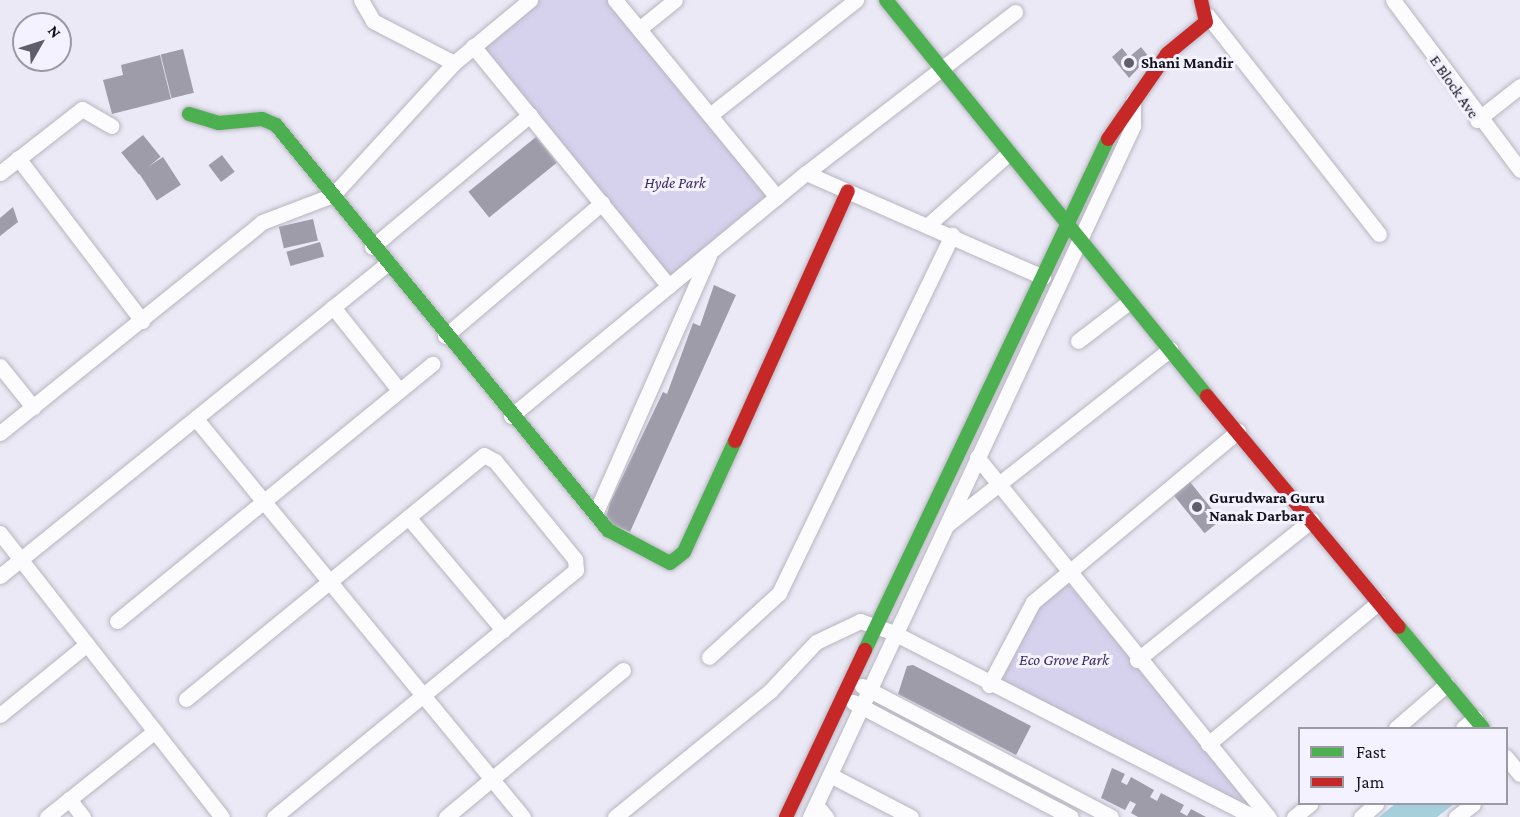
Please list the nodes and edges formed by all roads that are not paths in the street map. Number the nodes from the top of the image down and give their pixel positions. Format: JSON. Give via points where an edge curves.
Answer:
{"nodes":[{"id":1,"x":361,"y":0,"type":"edge"},
{"id":2,"x":530,"y":0,"type":"edge"},
{"id":3,"x":615,"y":0,"type":"edge"},
{"id":4,"x":675,"y":0,"type":"edge"},
{"id":5,"x":855,"y":0,"type":"edge"},
{"id":6,"x":886,"y":0,"type":"edge"},
{"id":7,"x":1201,"y":0,"type":"edge"},
{"id":8,"x":1393,"y":0,"type":"edge"},
{"id":9,"x":1014,"y":12,"type":"dead end"},
{"id":10,"x":1208,"y":16,"type":"junction"},
{"id":11,"x":639,"y":29,"type":"junction"},
{"id":12,"x":474,"y":46,"type":"junction"},
{"id":13,"x":454,"y":63,"type":"junction"},
{"id":14,"x":942,"y":70,"type":"junction"},
{"id":15,"x":1520,"y":86,"type":"edge"},
{"id":16,"x":1133,"y":101,"type":"junction"},
{"id":17,"x":189,"y":114,"type":"dead end"},
{"id":18,"x":530,"y":115,"type":"junction"},
{"id":19,"x":710,"y":115,"type":"junction"},
{"id":20,"x":1478,"y":120,"type":"junction"},
{"id":21,"x":111,"y":126,"type":"dead end"},
{"id":22,"x":1008,"y":154,"type":"junction"},
{"id":23,"x":18,"y":159,"type":"junction"},
{"id":24,"x":1520,"y":170,"type":"edge"},
{"id":25,"x":0,"y":173,"type":"edge"},
{"id":26,"x":806,"y":173,"type":"junction"},
{"id":27,"x":848,"y":191,"type":"junction"},
{"id":28,"x":333,"y":195,"type":"junction"},
{"id":29,"x":777,"y":197,"type":"junction"},
{"id":30,"x":602,"y":203,"type":"junction"},
{"id":31,"x":928,"y":225,"type":"junction"},
{"id":32,"x":1066,"y":227,"type":"junction"},
{"id":33,"x":1379,"y":234,"type":"dead end"},
{"id":34,"x":952,"y":235,"type":"junction"},
{"id":35,"x":1079,"y":242,"type":"junction"},
{"id":36,"x":372,"y":247,"type":"junction"},
{"id":37,"x":710,"y":252,"type":"junction"},
{"id":38,"x":386,"y":265,"type":"junction"},
{"id":39,"x":1043,"y":277,"type":"junction"},
{"id":40,"x":669,"y":286,"type":"junction"},
{"id":41,"x":1129,"y":302,"type":"junction"},
{"id":42,"x":333,"y":308,"type":"junction"},
{"id":43,"x":142,"y":321,"type":"junction"},
{"id":44,"x":445,"y":336,"type":"junction"},
{"id":45,"x":1078,"y":341,"type":"dead end"},
{"id":46,"x":1170,"y":349,"type":"junction"},
{"id":47,"x":432,"y":364,"type":"dead end"},
{"id":48,"x":0,"y":366,"type":"edge"},
{"id":49,"x":399,"y":390,"type":"junction"},
{"id":50,"x":33,"y":407,"type":"junction"},
{"id":51,"x":511,"y":416,"type":"junction"},
{"id":52,"x":196,"y":419,"type":"junction"},
{"id":53,"x":1238,"y":431,"type":"junction"},
{"id":54,"x":0,"y":433,"type":"edge"},
{"id":55,"x":977,"y":457,"type":"junction"},
{"id":56,"x":999,"y":485,"type":"junction"},
{"id":57,"x":263,"y":501,"type":"junction"},
{"id":58,"x":595,"y":514,"type":"junction"},
{"id":59,"x":408,"y":517,"type":"junction"},
{"id":60,"x":1312,"y":520,"type":"junction"},
{"id":61,"x":946,"y":526,"type":"junction"},
{"id":62,"x":0,"y":533,"type":"edge"},
{"id":63,"x":20,"y":559,"type":"junction"},
{"id":64,"x":1067,"y":574,"type":"junction"},
{"id":65,"x":0,"y":576,"type":"edge"},
{"id":66,"x":329,"y":582,"type":"junction"},
{"id":67,"x":1379,"y":602,"type":"junction"},
{"id":68,"x":117,"y":621,"type":"dead end"},
{"id":69,"x":876,"y":625,"type":"junction"},
{"id":70,"x":503,"y":630,"type":"junction"},
{"id":71,"x":894,"y":633,"type":"junction"},
{"id":72,"x":87,"y":644,"type":"junction"},
{"id":73,"x":709,"y":657,"type":"dead end"},
{"id":74,"x":1137,"y":660,"type":"junction"},
{"id":75,"x":623,"y":670,"type":"dead end"},
{"id":76,"x":852,"y":681,"type":"junction"},
{"id":77,"x":1447,"y":684,"type":"junction"},
{"id":78,"x":989,"y":685,"type":"junction"},
{"id":79,"x":869,"y":689,"type":"junction"},
{"id":80,"x":424,"y":696,"type":"junction"},
{"id":81,"x":845,"y":698,"type":"junction"},
{"id":82,"x":186,"y":699,"type":"dead end"},
{"id":83,"x":862,"y":707,"type":"junction"},
{"id":84,"x":0,"y":715,"type":"edge"},
{"id":85,"x":1474,"y":725,"type":"edge"},
{"id":86,"x":1398,"y":727,"type":"edge"},
{"id":87,"x":154,"y":731,"type":"junction"},
{"id":88,"x":1208,"y":744,"type":"junction"},
{"id":89,"x":830,"y":775,"type":"junction"},
{"id":90,"x":492,"y":779,"type":"junction"},
{"id":91,"x":69,"y":799,"type":"junction"},
{"id":92,"x":1309,"y":805,"type":"edge"},
{"id":93,"x":1375,"y":805,"type":"edge"},
{"id":94,"x":1472,"y":805,"type":"edge"},
{"id":95,"x":813,"y":811,"type":"edge"},
{"id":96,"x":47,"y":817,"type":"edge"},
{"id":97,"x":83,"y":817,"type":"edge"},
{"id":98,"x":222,"y":817,"type":"edge"},
{"id":99,"x":274,"y":817,"type":"edge"},
{"id":100,"x":446,"y":817,"type":"edge"},
{"id":101,"x":523,"y":817,"type":"edge"},
{"id":102,"x":615,"y":817,"type":"edge"},
{"id":103,"x":786,"y":817,"type":"edge"},
{"id":104,"x":826,"y":817,"type":"edge"},
{"id":105,"x":911,"y":817,"type":"edge"},
{"id":106,"x":1071,"y":817,"type":"edge"},
{"id":107,"x":1111,"y":817,"type":"edge"},
{"id":108,"x":1254,"y":817,"type":"edge"},
{"id":109,"x":1269,"y":817,"type":"edge"},
{"id":110,"x":1294,"y":817,"type":"edge"},
{"id":111,"x":1361,"y":817,"type":"edge"},
{"id":112,"x":1456,"y":817,"type":"edge"}],
"edges":[{"from":1,"to":13,"type":"street","via":[[373,21]]},
{"from":2,"to":12,"type":"street"},
{"from":3,"to":11,"type":"street"},
{"from":4,"to":11,"type":"street"},
{"from":5,"to":19,"type":"street"},
{"from":6,"to":14,"type":"street"},
{"from":7,"to":10,"type":"street"},
{"from":8,"to":20,"type":"street","name":"E Block Ave"},
{"from":9,"to":14,"type":"street"},
{"from":10,"to":16,"type":"street","via":[[1167,54]]},
{"from":10,"to":33,"type":"street"},
{"from":11,"to":19,"type":"street"},
{"from":12,"to":13,"type":"street"},
{"from":12,"to":18,"type":"street"},
{"from":13,"to":28,"type":"street"},
{"from":14,"to":22,"type":"street"},
{"from":14,"to":26,"type":"street"},
{"from":15,"to":20,"type":"street"},
{"from":16,"to":32,"type":"street","via":[[1118,117]]},
{"from":16,"to":35,"type":"street","via":[[1133,126]]},
{"from":17,"to":28,"type":"street","via":[[219,123],[270,121]]},
{"from":18,"to":30,"type":"street"},
{"from":18,"to":36,"type":"street"},
{"from":19,"to":29,"type":"street"},
{"from":20,"to":24,"type":"street","name":"E Block Ave"},
{"from":21,"to":23,"type":"street","via":[[82,109]]},
{"from":22,"to":31,"type":"street"},
{"from":22,"to":32,"type":"street"},
{"from":23,"to":25,"type":"street"},
{"from":23,"to":43,"type":"street"},
{"from":26,"to":27,"type":"street"},
{"from":26,"to":29,"type":"street"},
{"from":27,"to":31,"type":"street"},
{"from":27,"to":58,"type":"street","via":[[680,558],[670,563],[629,545]]},
{"from":28,"to":36,"type":"street"},
{"from":28,"to":43,"type":"street","via":[[262,222]]},
{"from":29,"to":37,"type":"street"},
{"from":30,"to":40,"type":"street"},
{"from":30,"to":44,"type":"street"},
{"from":31,"to":34,"type":"street"},
{"from":32,"to":35,"type":"street"},
{"from":32,"to":39,"type":"street"},
{"from":34,"to":39,"type":"street"},
{"from":34,"to":73,"type":"street","via":[[779,593]]},
{"from":35,"to":41,"type":"street"},
{"from":35,"to":55,"type":"street"},
{"from":36,"to":38,"type":"street"},
{"from":37,"to":40,"type":"street"},
{"from":37,"to":58,"type":"street"},
{"from":38,"to":42,"type":"street"},
{"from":38,"to":44,"type":"street"},
{"from":39,"to":69,"type":"street"},
{"from":40,"to":51,"type":"street"},
{"from":41,"to":45,"type":"street"},
{"from":41,"to":46,"type":"street"},
{"from":42,"to":49,"type":"street"},
{"from":42,"to":52,"type":"street"},
{"from":43,"to":50,"type":"street"},
{"from":44,"to":51,"type":"street"},
{"from":46,"to":53,"type":"street"},
{"from":46,"to":56,"type":"street"},
{"from":47,"to":49,"type":"street"},
{"from":48,"to":50,"type":"street"},
{"from":49,"to":57,"type":"street"},
{"from":50,"to":54,"type":"street"},
{"from":51,"to":58,"type":"street"},
{"from":52,"to":57,"type":"street"},
{"from":52,"to":63,"type":"street"},
{"from":53,"to":60,"type":"street"},
{"from":53,"to":64,"type":"street"},
{"from":55,"to":56,"type":"street"},
{"from":55,"to":61,"type":"street"},
{"from":56,"to":61,"type":"street"},
{"from":56,"to":64,"type":"street"},
{"from":57,"to":66,"type":"street"},
{"from":57,"to":68,"type":"street"},
{"from":59,"to":66,"type":"street"},
{"from":59,"to":70,"type":"street"},
{"from":59,"to":70,"type":"street","via":[[479,458],[488,455],[495,461],[578,567]]},
{"from":60,"to":67,"type":"street"},
{"from":60,"to":74,"type":"street"},
{"from":61,"to":71,"type":"street"},
{"from":62,"to":63,"type":"street"},
{"from":63,"to":65,"type":"street"},
{"from":63,"to":72,"type":"street"},
{"from":64,"to":74,"type":"street"},
{"from":64,"to":78,"type":"street","via":[[1026,609]]},
{"from":66,"to":80,"type":"street"},
{"from":66,"to":82,"type":"street"},
{"from":67,"to":77,"type":"street"},
{"from":67,"to":88,"type":"street"},
{"from":69,"to":71,"type":"street"},
{"from":69,"to":76,"type":"street"},
{"from":69,"to":102,"type":"street","via":[[860,621],[816,642],[770,691]]},
{"from":70,"to":80,"type":"street"},
{"from":71,"to":78,"type":"street"},
{"from":71,"to":79,"type":"street"},
{"from":72,"to":84,"type":"street"},
{"from":72,"to":87,"type":"street"},
{"from":74,"to":88,"type":"street"},
{"from":75,"to":90,"type":"street"},
{"from":76,"to":79,"type":"street"},
{"from":76,"to":81,"type":"street"},
{"from":77,"to":85,"type":"street"},
{"from":77,"to":86,"type":"street"},
{"from":78,"to":108,"type":"street"},
{"from":79,"to":83,"type":"street"},
{"from":79,"to":107,"type":"street"},
{"from":80,"to":90,"type":"street"},
{"from":80,"to":99,"type":"street"},
{"from":81,"to":83,"type":"street"},
{"from":81,"to":103,"type":"street"},
{"from":83,"to":89,"type":"street"},
{"from":83,"to":106,"type":"street"},
{"from":87,"to":91,"type":"street"},
{"from":87,"to":98,"type":"street"},
{"from":88,"to":109,"type":"street"},
{"from":89,"to":95,"type":"street"},
{"from":89,"to":105,"type":"street"},
{"from":90,"to":100,"type":"street"},
{"from":90,"to":101,"type":"street"},
{"from":91,"to":96,"type":"street"},
{"from":91,"to":97,"type":"street"},
{"from":92,"to":110,"type":"street"},
{"from":93,"to":111,"type":"street"},
{"from":94,"to":112,"type":"street"},
{"from":95,"to":104,"type":"street"}]}
